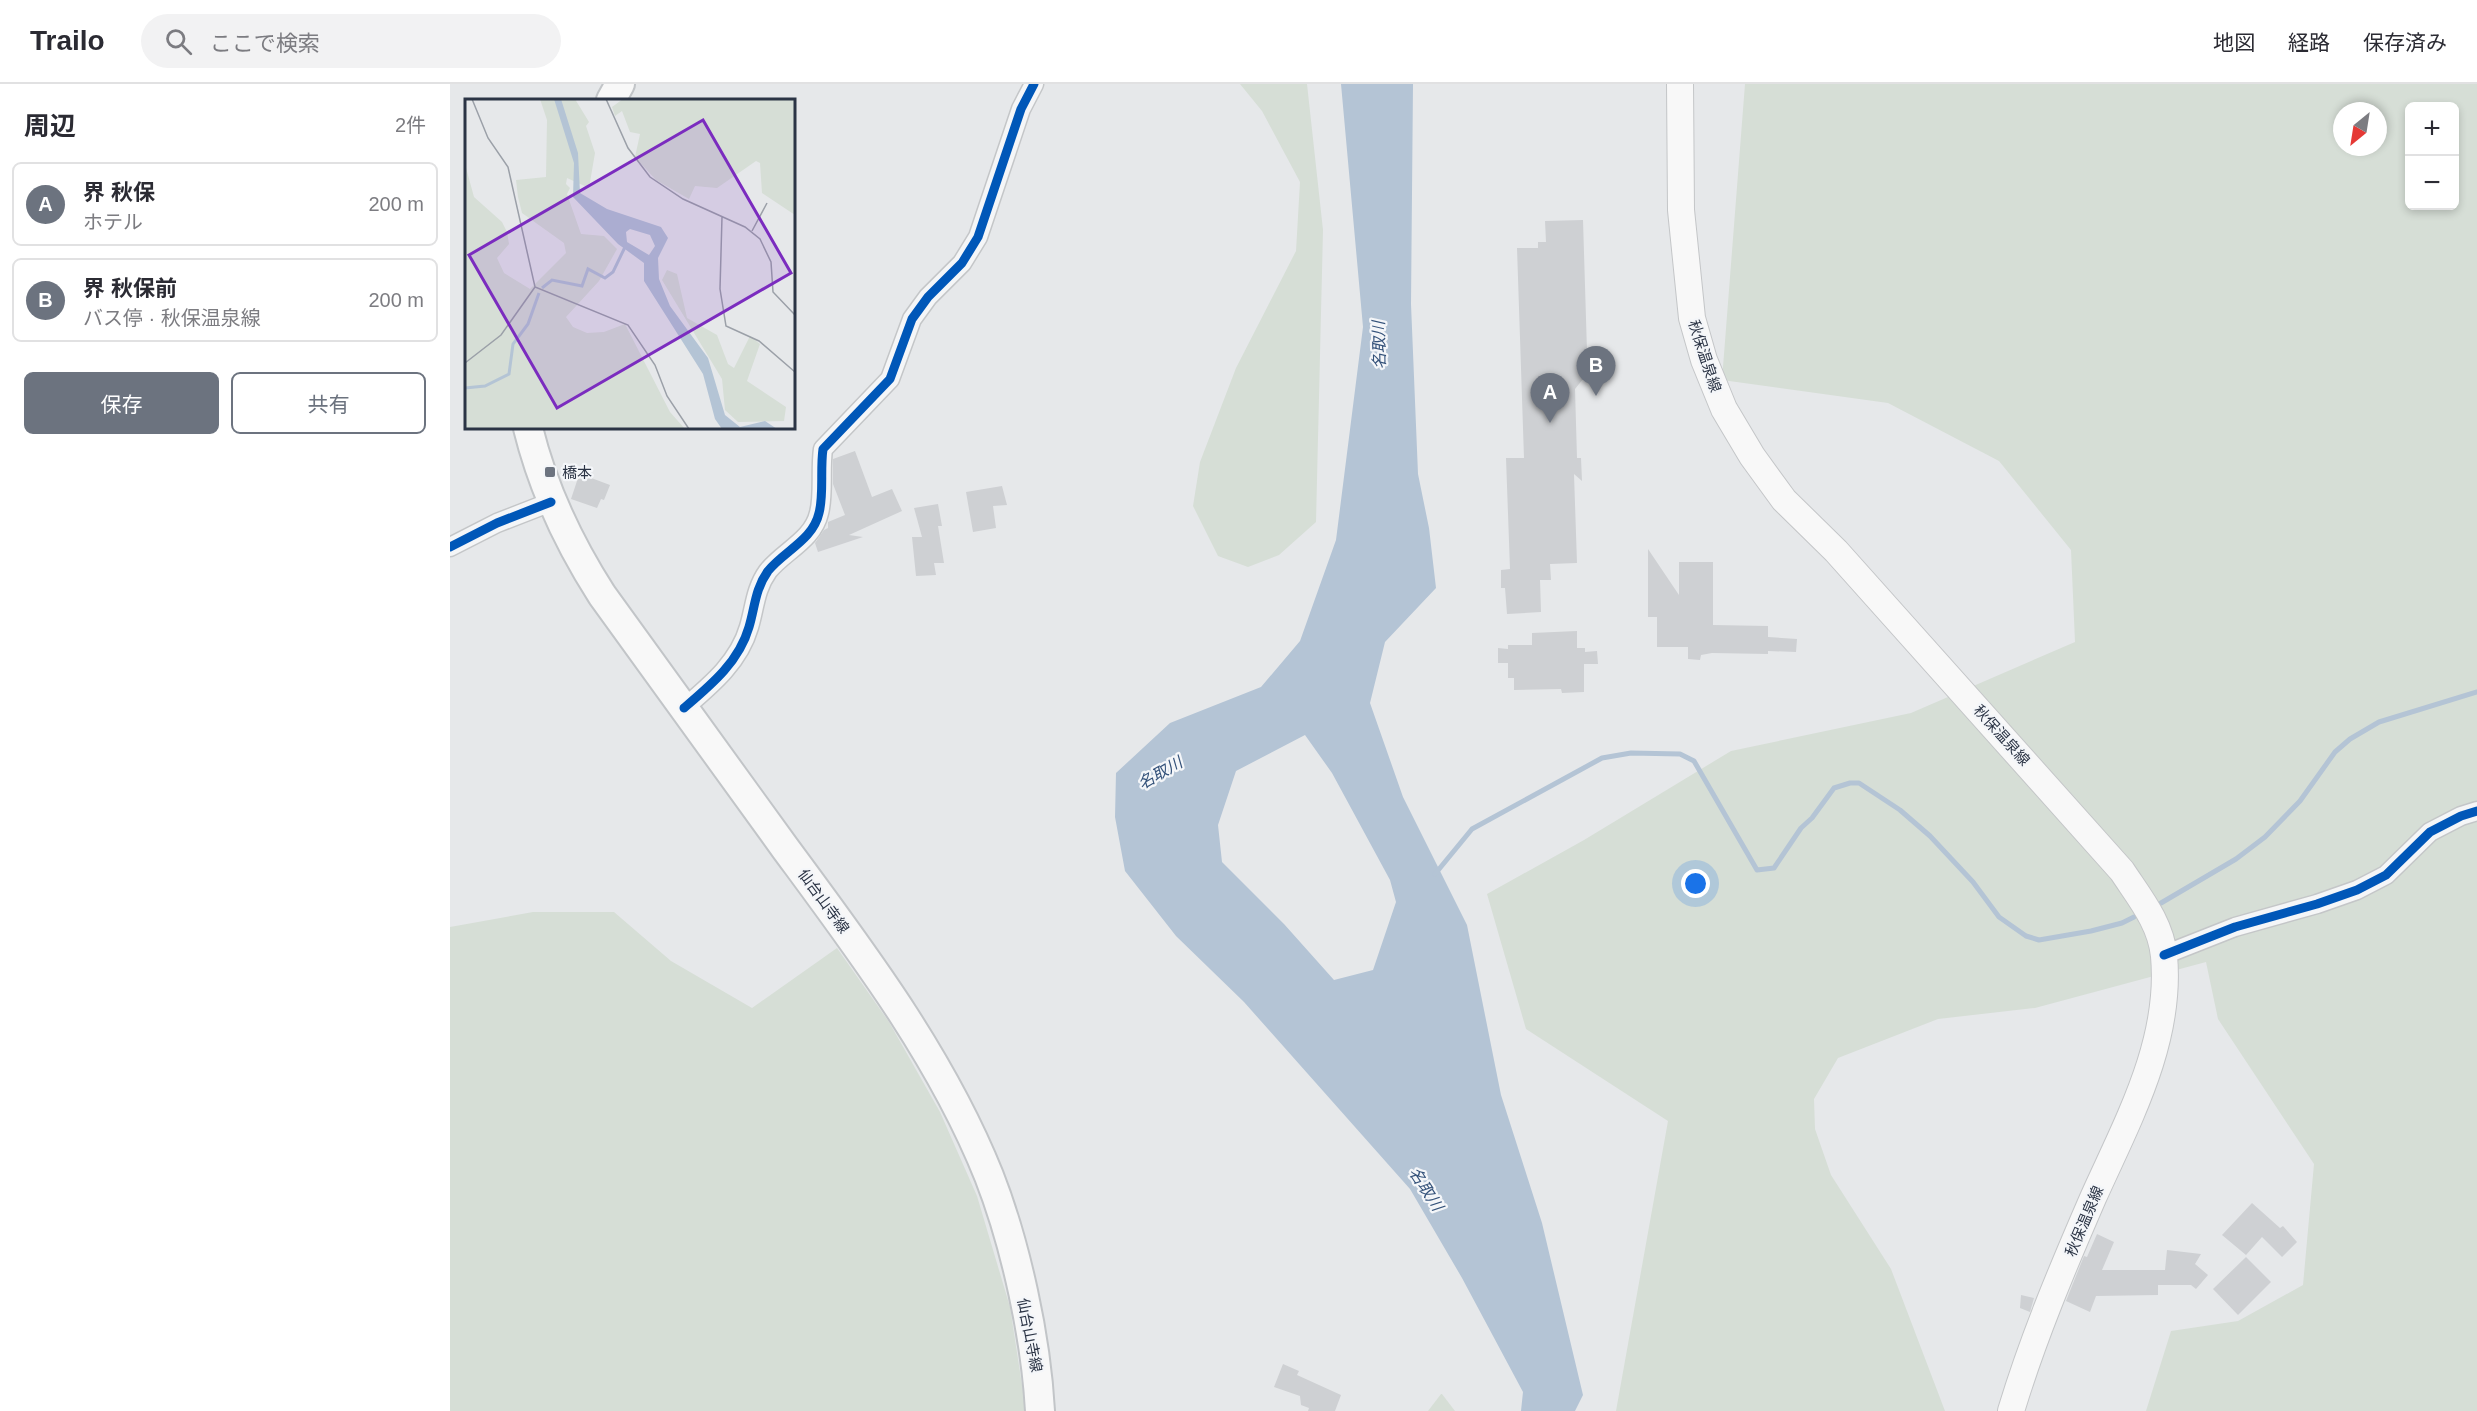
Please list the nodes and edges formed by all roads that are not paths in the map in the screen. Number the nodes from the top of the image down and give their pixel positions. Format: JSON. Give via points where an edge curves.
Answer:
{"nodes":[{"id":1,"x":620,"y":84,"type":"edge"},
{"id":2,"x":1034,"y":84,"type":"edge"},
{"id":3,"x":1680,"y":84,"type":"edge"},
{"id":4,"x":612,"y":99,"type":"edge"},
{"id":5,"x":528,"y":429,"type":"edge"},
{"id":6,"x":551,"y":502,"type":"junction"},
{"id":7,"x":450,"y":547,"type":"edge"},
{"id":8,"x":684,"y":708,"type":"junction"},
{"id":9,"x":2477,"y":811,"type":"edge"},
{"id":10,"x":2164,"y":955,"type":"junction"},
{"id":11,"x":1040,"y":1411,"type":"edge"},
{"id":12,"x":2011,"y":1411,"type":"edge"}],
"edges":[{"from":1,"to":4,"type":"main road"},
{"from":2,"to":8,"type":"street","via":[[1021,109],[971,250],[912,319],[890,379],[823,449],[819,513],[812,530],[769,570],[759,585],[749,628],[737,655],[719,678]]},
{"from":3,"to":10,"type":"main road","name":"秋保温泉線","via":[[1681,210],[1692,318],[1724,409],[1784,500],[1836,551],[2122,871],[2156,924]]},
{"from":5,"to":6,"type":"main road","name":"仙台山寺線"},
{"from":6,"to":7,"type":"street"},
{"from":6,"to":8,"type":"main road","name":"仙台山寺線","via":[[602,595]]},
{"from":8,"to":11,"type":"main road","name":"仙台山寺線","via":[[875,971],[967,1128],[1009,1237],[1030,1332]]},
{"from":9,"to":10,"type":"street","via":[[2430,832],[2386,875],[2357,890],[2235,927]]},
{"from":10,"to":12,"type":"main road","name":"秋保温泉線","via":[[2162,1019],[2145,1082],[2054,1291]]}]}
